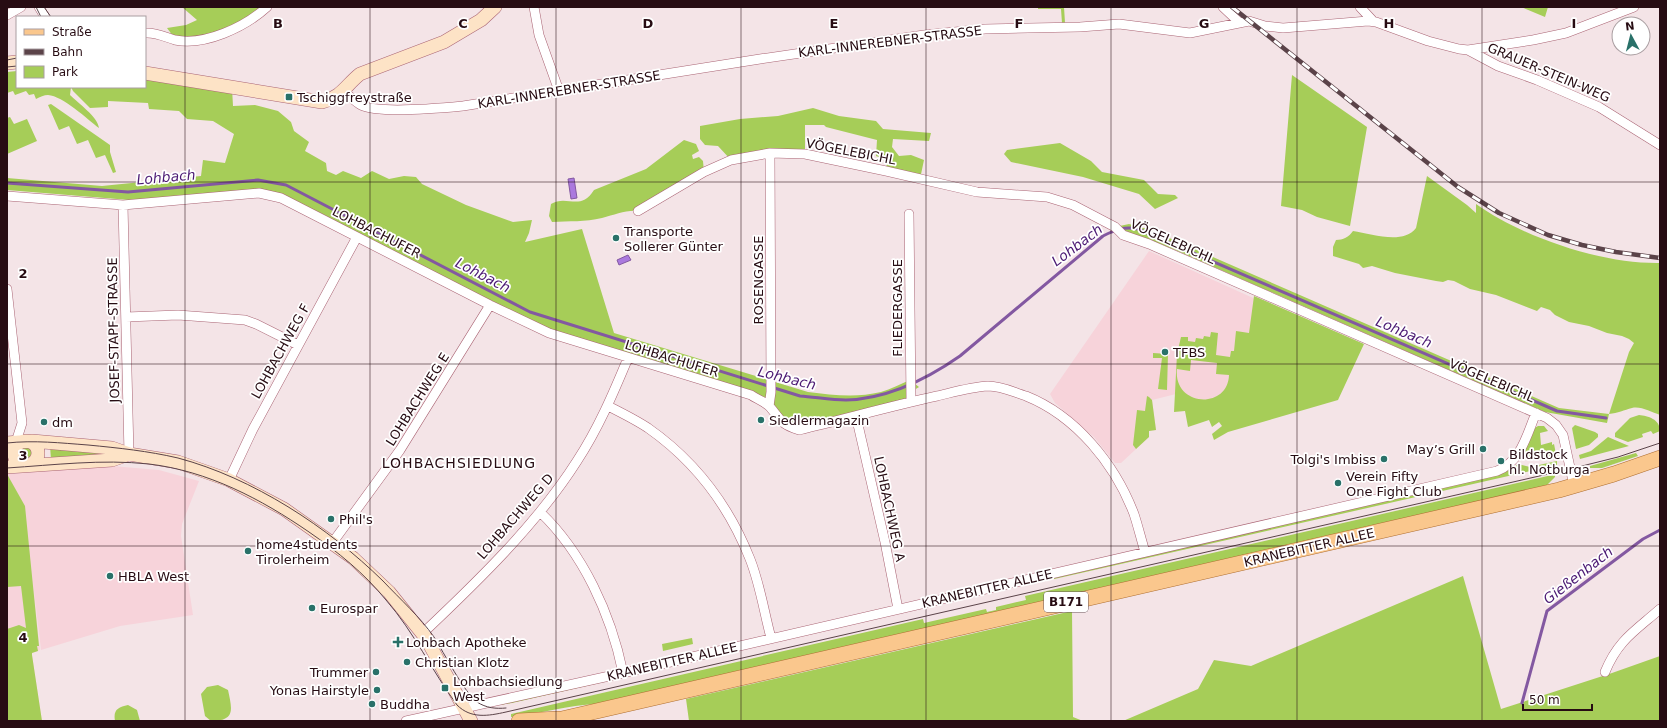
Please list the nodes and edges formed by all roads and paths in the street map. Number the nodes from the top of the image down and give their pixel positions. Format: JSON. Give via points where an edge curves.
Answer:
{"nodes":[{"id":1,"x":21,"y":7,"type":"edge"},
{"id":2,"x":39,"y":7,"type":"edge"},
{"id":3,"x":267,"y":7,"type":"edge"},
{"id":4,"x":495,"y":7,"type":"edge"},
{"id":5,"x":534,"y":7,"type":"edge"},
{"id":6,"x":1223,"y":7,"type":"edge"},
{"id":7,"x":1360,"y":7,"type":"edge"},
{"id":8,"x":1634,"y":7,"type":"edge"},
{"id":9,"x":7,"y":15,"type":"edge"},
{"id":10,"x":44,"y":16,"type":"edge"},
{"id":11,"x":1373,"y":21,"type":"junction"},
{"id":12,"x":1240,"y":22,"type":"junction"},
{"id":13,"x":146,"y":33,"type":"edge"},
{"id":14,"x":1468,"y":50,"type":"junction"},
{"id":15,"x":146,"y":73,"type":"edge"},
{"id":16,"x":559,"y":91,"type":"junction"},
{"id":17,"x":344,"y":92,"type":"junction"},
{"id":18,"x":1660,"y":145,"type":"edge"},
{"id":19,"x":770,"y":153,"type":"junction"},
{"id":20,"x":7,"y":196,"type":"edge"},
{"id":21,"x":123,"y":205,"type":"junction"},
{"id":22,"x":638,"y":211,"type":"dead end"},
{"id":23,"x":909,"y":214,"type":"dead end"},
{"id":24,"x":357,"y":237,"type":"junction"},
{"id":25,"x":7,"y":289,"type":"edge"},
{"id":26,"x":490,"y":305,"type":"junction"},
{"id":27,"x":126,"y":317,"type":"junction"},
{"id":28,"x":298,"y":345,"type":"junction"},
{"id":29,"x":628,"y":358,"type":"junction"},
{"id":30,"x":911,"y":397,"type":"junction"},
{"id":31,"x":608,"y":406,"type":"junction"},
{"id":32,"x":769,"y":406,"type":"junction"},
{"id":33,"x":1536,"y":413,"type":"junction"},
{"id":34,"x":856,"y":416,"type":"junction"},
{"id":35,"x":22,"y":423,"type":"junction"},
{"id":36,"x":21,"y":443,"type":"edge"},
{"id":37,"x":129,"y":454,"type":"junction"},
{"id":38,"x":1660,"y":458,"type":"edge"},
{"id":39,"x":27,"y":465,"type":"junction"},
{"id":40,"x":7,"y":467,"type":"edge"},
{"id":41,"x":229,"y":480,"type":"junction"},
{"id":42,"x":1574,"y":486,"type":"junction"},
{"id":43,"x":540,"y":512,"type":"junction"},
{"id":44,"x":333,"y":542,"type":"junction"},
{"id":45,"x":1145,"y":552,"type":"junction"},
{"id":46,"x":898,"y":609,"type":"junction"},
{"id":47,"x":1660,"y":609,"type":"edge"},
{"id":48,"x":423,"y":633,"type":"junction"},
{"id":49,"x":771,"y":638,"type":"junction"},
{"id":50,"x":1605,"y":672,"type":"dead end"},
{"id":51,"x":623,"y":673,"type":"junction"},
{"id":52,"x":465,"y":708,"type":"junction"},
{"id":53,"x":555,"y":720,"type":"edge"},
{"id":54,"x":406,"y":721,"type":"edge"},
{"id":55,"x":471,"y":721,"type":"edge"},
{"id":56,"x":519,"y":721,"type":"edge"}],
"edges":[{"from":1,"to":9,"type":"street"},
{"from":2,"to":10,"type":"street"},
{"from":3,"to":13,"type":"street","via":[[231,30],[212,38],[176,40]]},
{"from":4,"to":17,"type":"street","via":[[481,20],[444,42],[360,74]]},
{"from":5,"to":16,"type":"street","via":[[539,35]]},
{"from":6,"to":12,"type":"street"},
{"from":7,"to":11,"type":"street"},
{"from":8,"to":14,"type":"street","name":"KARL-INNEREBNER-STRASSE","via":[[1566,33]]},
{"from":11,"to":12,"type":"street","name":"KARL-INNEREBNER-STRASSE","via":[[1283,28],[1249,21]]},
{"from":11,"to":14,"type":"street","name":"KARL-INNEREBNER-STRASSE","via":[[1428,41]]},
{"from":12,"to":16,"type":"street","name":"KARL-INNEREBNER-STRASSE","via":[[1190,32],[1113,24],[985,29],[932,34]]},
{"from":14,"to":18,"type":"street","name":"GRAUER-STEIN-WEG","via":[[1498,66],[1598,106]]},
{"from":15,"to":17,"type":"street","via":[[322,102]]},
{"from":16,"to":17,"type":"street","name":"KARL-INNEREBNER-STRASSE","via":[[463,106],[374,109],[360,105]]},
{"from":19,"to":22,"type":"street","name":"VÖGELEBICHL","via":[[731,160],[704,172]]},
{"from":19,"to":32,"type":"street","name":"ROSENGASSE"},
{"from":19,"to":33,"type":"street","name":"VÖGELEBICHL","via":[[805,154],[977,192],[1047,197],[1073,205],[1115,227],[1123,235],[1149,244]]},
{"from":20,"to":21,"type":"street","name":"LOHBACHUFER"},
{"from":21,"to":24,"type":"street","name":"LOHBACHUFER","via":[[270,194]]},
{"from":21,"to":27,"type":"street","name":"JOSEF-STAPF-STRASSE"},
{"from":23,"to":30,"type":"street","name":"FLIEDERGASSE"},
{"from":24,"to":26,"type":"street","name":"LOHBACHUFER"},
{"from":24,"to":28,"type":"street","name":"LOHBACHWEG F"},
{"from":25,"to":35,"type":"street"},
{"from":26,"to":29,"type":"street","name":"LOHBACHUFER","via":[[549,333]]},
{"from":26,"to":44,"type":"street","name":"LOHBACHWEG E","via":[[400,450]]},
{"from":27,"to":28,"type":"street","via":[[178,316],[245,320]]},
{"from":27,"to":37,"type":"street","name":"JOSEF-STAPF-STRASSE"},
{"from":28,"to":41,"type":"street","name":"LOHBACHWEG F"},
{"from":29,"to":31,"type":"street","name":"LOHBACHWEG D"},
{"from":29,"to":32,"type":"street","name":"LOHBACHUFER","via":[[751,395]]},
{"from":30,"to":34,"type":"street","name":"LOHBACHUFER"},
{"from":30,"to":45,"type":"street","name":"LOHBACHUFER","via":[[989,386],[1003,388],[1041,402],[1084,435],[1114,474],[1134,514]]},
{"from":31,"to":43,"type":"street","name":"LOHBACHWEG D","via":[[576,462]]},
{"from":31,"to":49,"type":"street","via":[[648,428],[708,483],[730,516],[750,559]]},
{"from":32,"to":34,"type":"street","name":"LOHBACHUFER","via":[[776,417],[787,426],[799,430]]},
{"from":33,"to":42,"type":"street","name":"VÖGELEBICHL","via":[[1553,422],[1561,430]]},
{"from":33,"to":45,"type":"street","name":"KRANEBITTER ALLEE","via":[[1518,454],[1512,463],[1503,469]]},
{"from":34,"to":46,"type":"street","name":"LOHBACHWEG A"},
{"from":35,"to":36,"type":"street"},
{"from":35,"to":36,"type":"street"},
{"from":36,"to":37,"type":"street","via":[[112,448]]},
{"from":36,"to":39,"type":"street","via":[[15,459]]},
{"from":36,"to":39,"type":"street","via":[[38,450],[38,457],[33,464]]},
{"from":37,"to":39,"type":"street","via":[[112,460]]},
{"from":37,"to":41,"type":"street","via":[[178,462]]},
{"from":38,"to":42,"type":"main road","name":"KRANEBITTER ALLEE","number":"B171"},
{"from":39,"to":40,"type":"street"},
{"from":41,"to":44,"type":"street","via":[[284,508]]},
{"from":42,"to":53,"type":"main road","name":"KRANEBITTER ALLEE","number":"B171"},
{"from":43,"to":48,"type":"street","name":"LOHBACHWEG D","via":[[489,568]]},
{"from":43,"to":51,"type":"street","via":[[552,523],[573,552],[596,590],[616,642]]},
{"from":44,"to":48,"type":"street","via":[[377,579]]},
{"from":45,"to":46,"type":"street","name":"KRANEBITTER ALLEE"},
{"from":46,"to":49,"type":"street","name":"KRANEBITTER ALLEE"},
{"from":47,"to":50,"type":"street","via":[[1622,641]]},
{"from":48,"to":52,"type":"street"},
{"from":49,"to":51,"type":"street","name":"KRANEBITTER ALLEE"},
{"from":51,"to":52,"type":"street","name":"KRANEBITTER ALLEE"},
{"from":52,"to":54,"type":"street","name":"KRANEBITTER ALLEE"},
{"from":52,"to":55,"type":"street"},
{"from":53,"to":56,"type":"main road","name":"KRANEBITTER ALLEE","number":"B171"}]}
